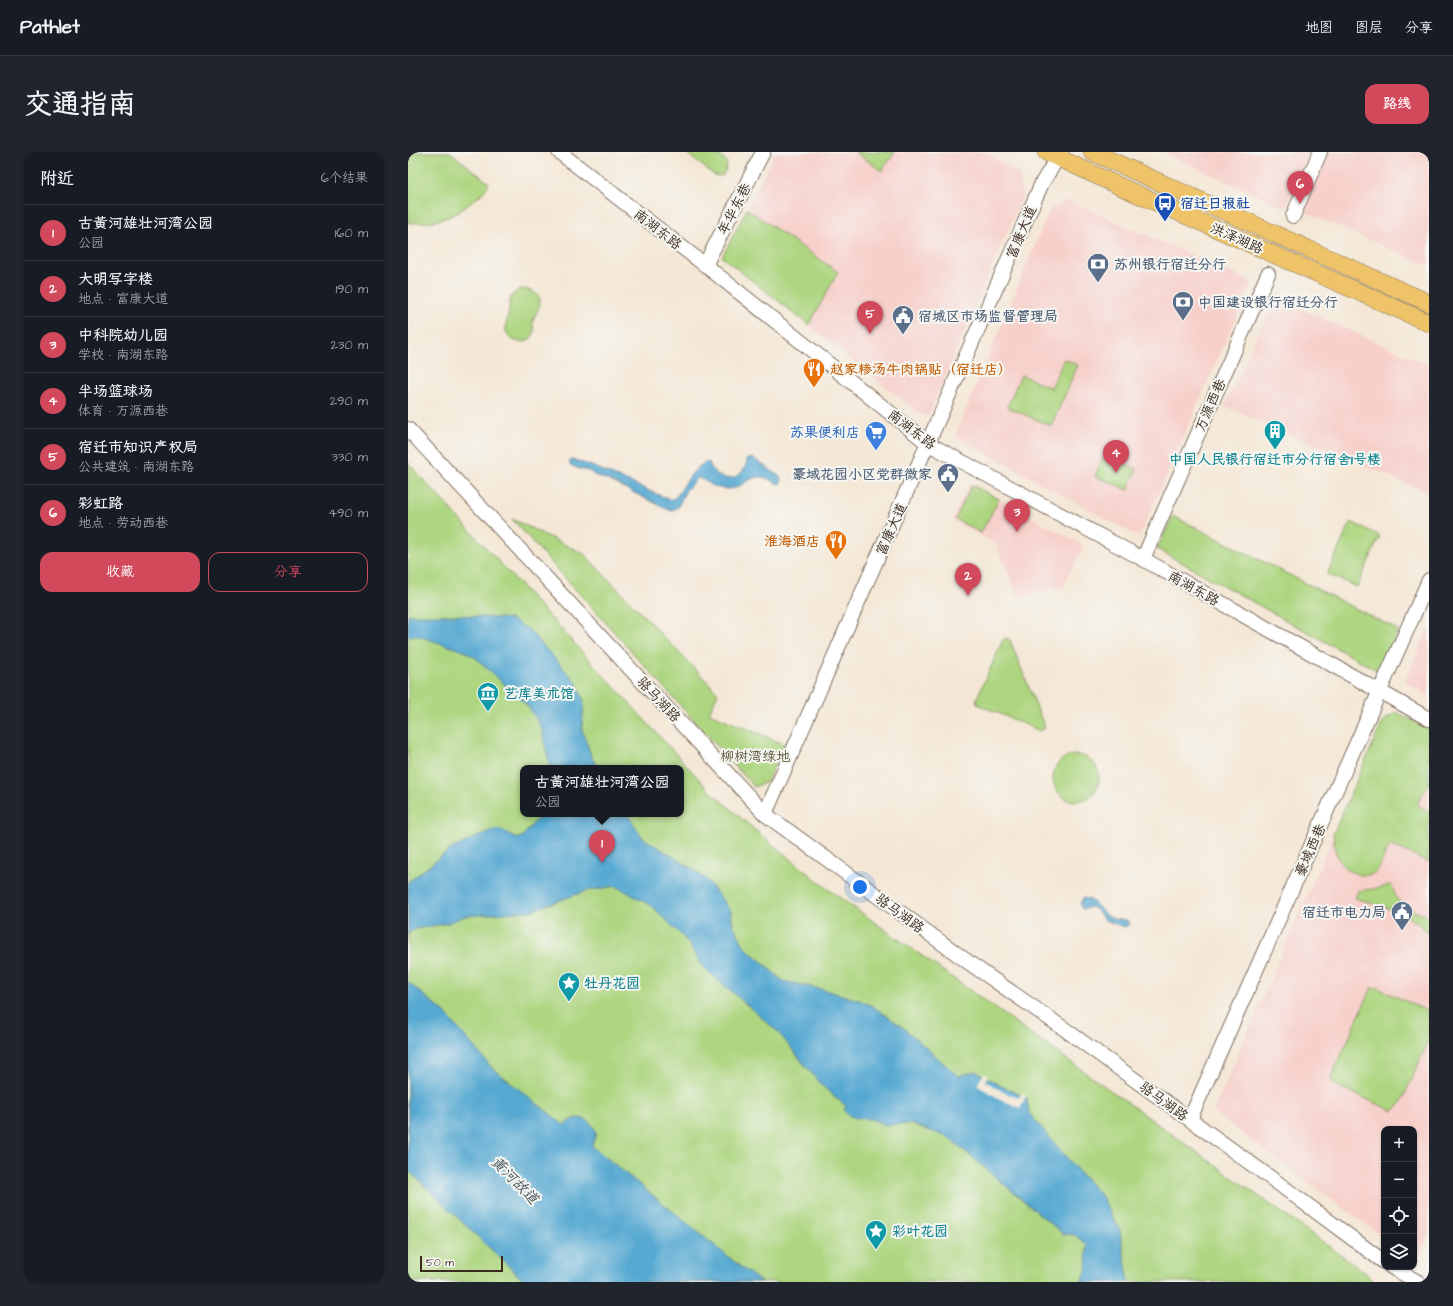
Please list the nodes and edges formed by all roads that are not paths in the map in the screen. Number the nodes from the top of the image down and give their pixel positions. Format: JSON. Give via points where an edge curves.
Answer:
{"nodes":[{"id":1,"x":559,"y":152,"type":"edge"},
{"id":2,"x":763,"y":152,"type":"edge"},
{"id":3,"x":1092,"y":152,"type":"edge"},
{"id":4,"x":1320,"y":152,"type":"edge"},
{"id":5,"x":1055,"y":154,"type":"edge"},
{"id":6,"x":1293,"y":216,"type":"dead end"},
{"id":7,"x":705,"y":265,"type":"junction"},
{"id":8,"x":1268,"y":274,"type":"dead end"},
{"id":9,"x":1429,"y":303,"type":"edge"},
{"id":10,"x":1429,"y":323,"type":"edge"},
{"id":11,"x":408,"y":429,"type":"edge"},
{"id":12,"x":929,"y":444,"type":"junction"},
{"id":13,"x":1143,"y":559,"type":"junction"},
{"id":14,"x":1429,"y":580,"type":"edge"},
{"id":15,"x":1381,"y":691,"type":"junction"},
{"id":16,"x":1429,"y":719,"type":"edge"},
{"id":17,"x":765,"y":814,"type":"junction"},
{"id":18,"x":1190,"y":1119,"type":"junction"},
{"id":19,"x":1381,"y":1260,"type":"edge"},
{"id":20,"x":1396,"y":1270,"type":"edge"},
{"id":21,"x":1418,"y":1282,"type":"edge"}],
"edges":[{"from":1,"to":7,"type":"street","name":"南湖东路"},
{"from":2,"to":7,"type":"street","name":"年华东巷"},
{"from":3,"to":9,"type":"main road","name":"洪泽湖路"},
{"from":4,"to":6,"type":"street"},
{"from":5,"to":10,"type":"main road","name":"洪泽湖路"},
{"from":5,"to":12,"type":"street","name":"富康大道"},
{"from":7,"to":12,"type":"street","name":"南湖东路"},
{"from":8,"to":13,"type":"street","name":"万源西巷"},
{"from":11,"to":17,"type":"street","name":"骆马湖路"},
{"from":12,"to":13,"type":"street","name":"南湖东路"},
{"from":12,"to":17,"type":"street","name":"富康大道"},
{"from":13,"to":15,"type":"street","name":"南湖东路"},
{"from":14,"to":15,"type":"street","name":"豪域西巷"},
{"from":15,"to":16,"type":"street","name":"南湖东路"},
{"from":15,"to":18,"type":"street","name":"豪域西巷"},
{"from":17,"to":18,"type":"street","name":"骆马湖路"},
{"from":18,"to":19,"type":"street","name":"骆马湖路"},
{"from":20,"to":21,"type":"street"}]}
